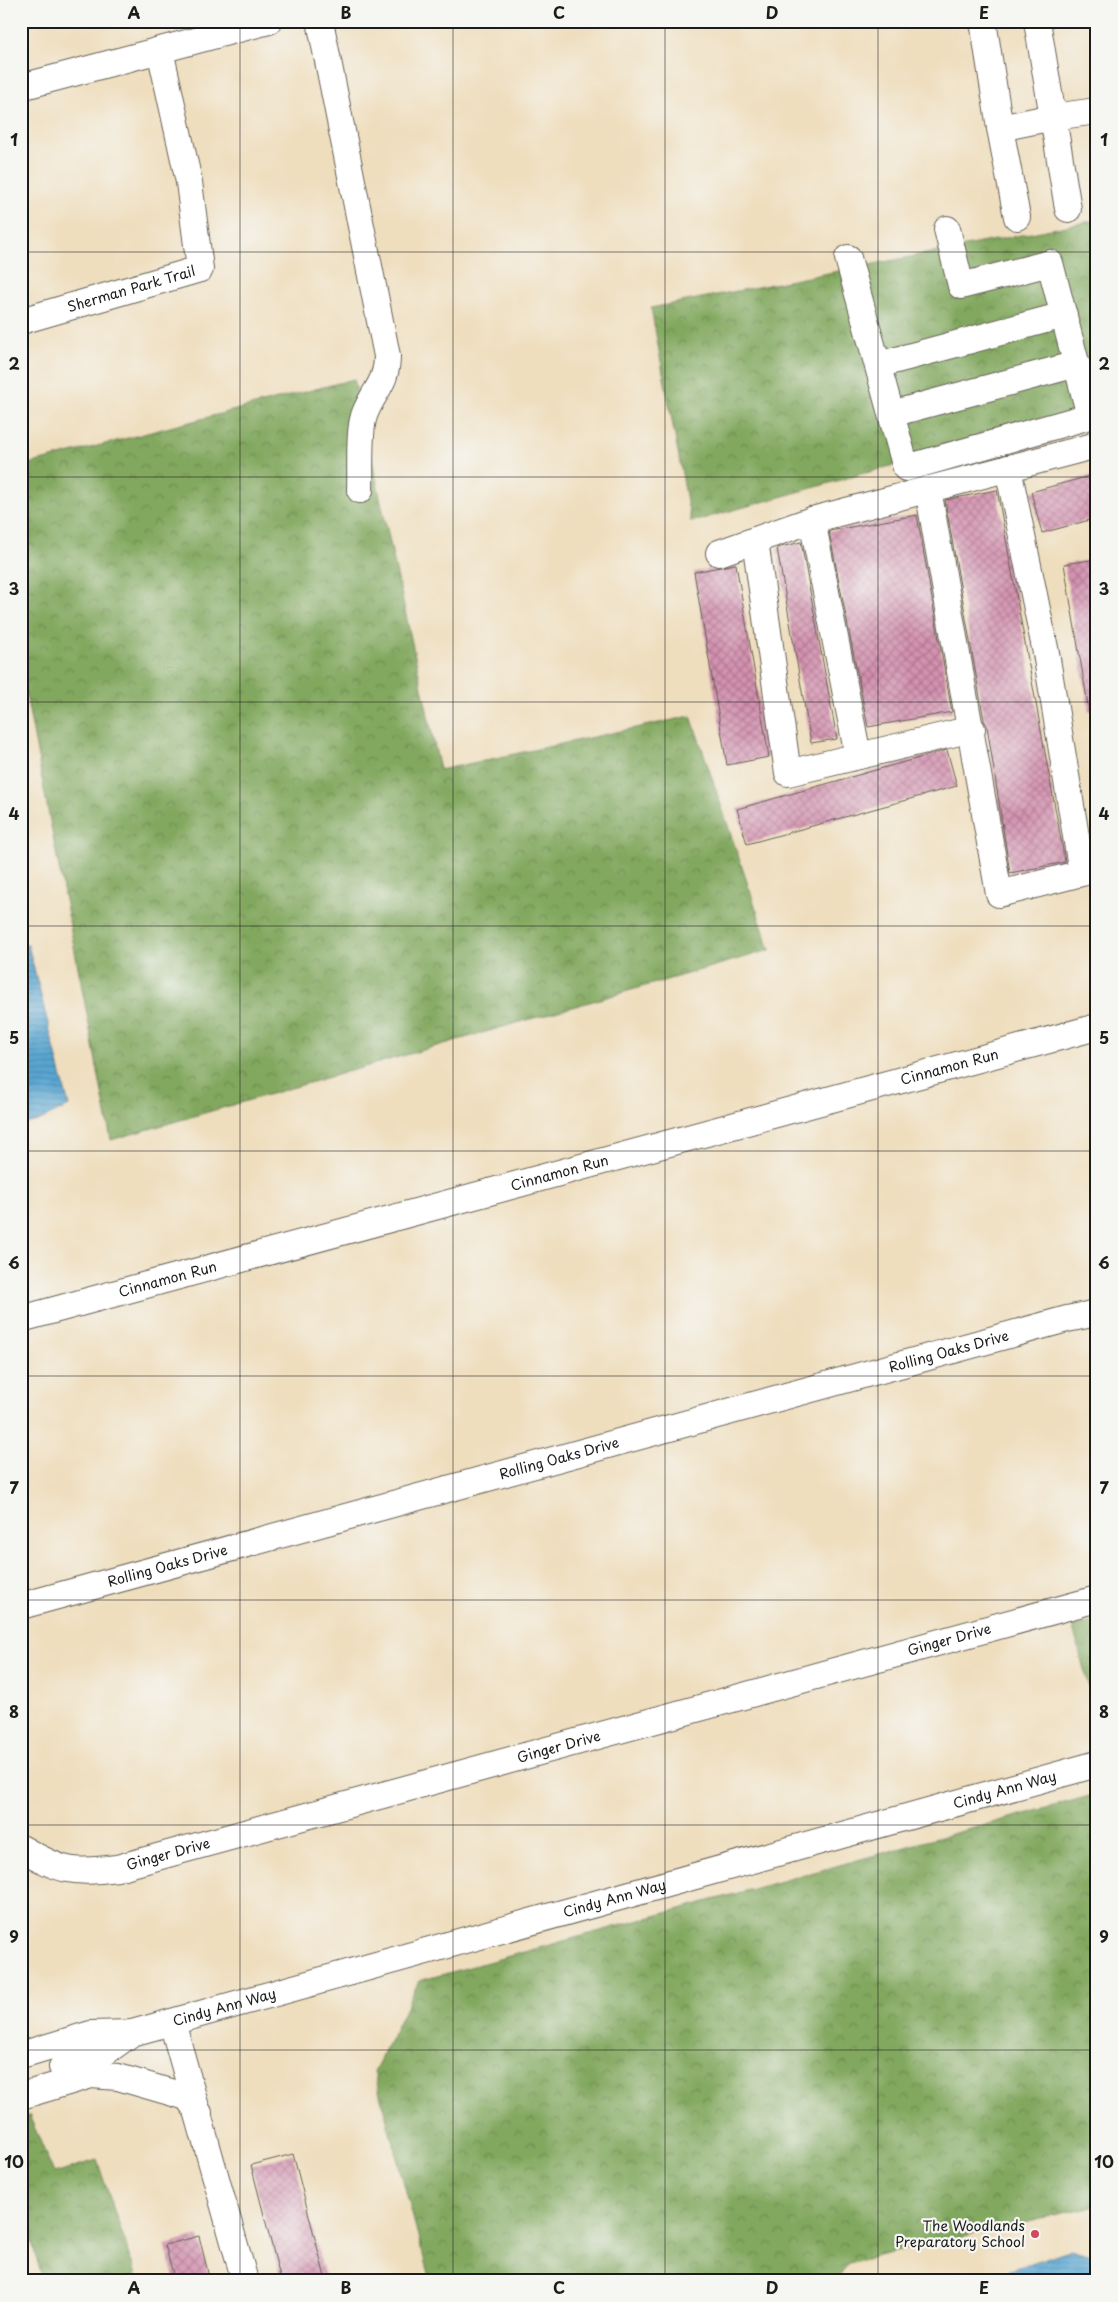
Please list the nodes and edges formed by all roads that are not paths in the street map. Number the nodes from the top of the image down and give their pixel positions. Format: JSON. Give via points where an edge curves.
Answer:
{"nodes":[{"id":1,"x":269,"y":21,"type":"edge"},
{"id":2,"x":320,"y":21,"type":"edge"},
{"id":3,"x":983,"y":21,"type":"edge"},
{"id":4,"x":1037,"y":21,"type":"edge"},
{"id":5,"x":160,"y":50,"type":"junction"},
{"id":6,"x":21,"y":87,"type":"edge"},
{"id":7,"x":1097,"y":111,"type":"edge"},
{"id":8,"x":1053,"y":117,"type":"junction"},
{"id":9,"x":1000,"y":128,"type":"junction"},
{"id":10,"x":1068,"y":209,"type":"dead end"},
{"id":11,"x":1016,"y":217,"type":"dead end"},
{"id":12,"x":947,"y":229,"type":"dead end"},
{"id":13,"x":848,"y":258,"type":"dead end"},
{"id":14,"x":1064,"y":316,"type":"junction"},
{"id":15,"x":21,"y":321,"type":"edge"},
{"id":16,"x":1077,"y":364,"type":"junction"},
{"id":17,"x":878,"y":365,"type":"junction"},
{"id":18,"x":891,"y":414,"type":"junction"},
{"id":19,"x":1094,"y":415,"type":"edge"},
{"id":20,"x":1097,"y":445,"type":"edge"},
{"id":21,"x":1008,"y":468,"type":"junction"},
{"id":22,"x":928,"y":489,"type":"junction"},
{"id":23,"x":360,"y":490,"type":"dead end"},
{"id":24,"x":812,"y":520,"type":"junction"},
{"id":25,"x":755,"y":540,"type":"junction"},
{"id":26,"x":719,"y":553,"type":"dead end"},
{"id":27,"x":972,"y":729,"type":"junction"},
{"id":28,"x":858,"y":756,"type":"junction"},
{"id":29,"x":1097,"y":1027,"type":"edge"},
{"id":30,"x":1097,"y":1313,"type":"edge"},
{"id":31,"x":21,"y":1319,"type":"edge"},
{"id":32,"x":1097,"y":1599,"type":"edge"},
{"id":33,"x":21,"y":1606,"type":"edge"},
{"id":34,"x":1097,"y":1764,"type":"edge"},
{"id":35,"x":21,"y":1848,"type":"edge"},
{"id":36,"x":172,"y":2022,"type":"junction"},
{"id":37,"x":22,"y":2077,"type":"edge"},
{"id":38,"x":199,"y":2113,"type":"junction"},
{"id":39,"x":244,"y":2281,"type":"edge"}],
"edges":[{"from":1,"to":5,"type":"street"},
{"from":2,"to":23,"type":"street","via":[[388,356],[383,382],[364,414]]},
{"from":3,"to":9,"type":"street"},
{"from":4,"to":8,"type":"street"},
{"from":5,"to":6,"type":"street"},
{"from":5,"to":15,"type":"street","name":"Sherman Park Trail","via":[[189,182],[200,269]]},
{"from":7,"to":8,"type":"street"},
{"from":8,"to":9,"type":"street"},
{"from":8,"to":10,"type":"street"},
{"from":9,"to":11,"type":"street"},
{"from":12,"to":14,"type":"street","via":[[961,286],[1050,263]]},
{"from":13,"to":17,"type":"street"},
{"from":14,"to":16,"type":"street"},
{"from":14,"to":17,"type":"street"},
{"from":16,"to":18,"type":"street"},
{"from":16,"to":19,"type":"street"},
{"from":17,"to":18,"type":"street"},
{"from":18,"to":19,"type":"street","via":[[906,468]]},
{"from":20,"to":21,"type":"street"},
{"from":21,"to":22,"type":"street"},
{"from":21,"to":27,"type":"street","via":[[1046,653],[1082,873],[998,894]]},
{"from":22,"to":24,"type":"street"},
{"from":22,"to":27,"type":"street"},
{"from":24,"to":25,"type":"street"},
{"from":24,"to":28,"type":"street"},
{"from":25,"to":26,"type":"street"},
{"from":25,"to":28,"type":"street","via":[[788,772]]},
{"from":27,"to":28,"type":"street"},
{"from":29,"to":31,"type":"street","name":"Cinnamon Run"},
{"from":30,"to":33,"type":"street","name":"Rolling Oaks Drive"},
{"from":32,"to":35,"type":"street","name":"Ginger Drive","via":[[117,1868],[83,1873],[53,1867]]},
{"from":34,"to":36,"type":"street","name":"Cindy Ann Way"},
{"from":36,"to":37,"type":"street","name":"Cindy Ann Way","via":[[132,2033],[100,2056]]},
{"from":36,"to":38,"type":"street"},
{"from":37,"to":38,"type":"street","via":[[118,2077],[186,2097]]},
{"from":38,"to":39,"type":"street"}]}
